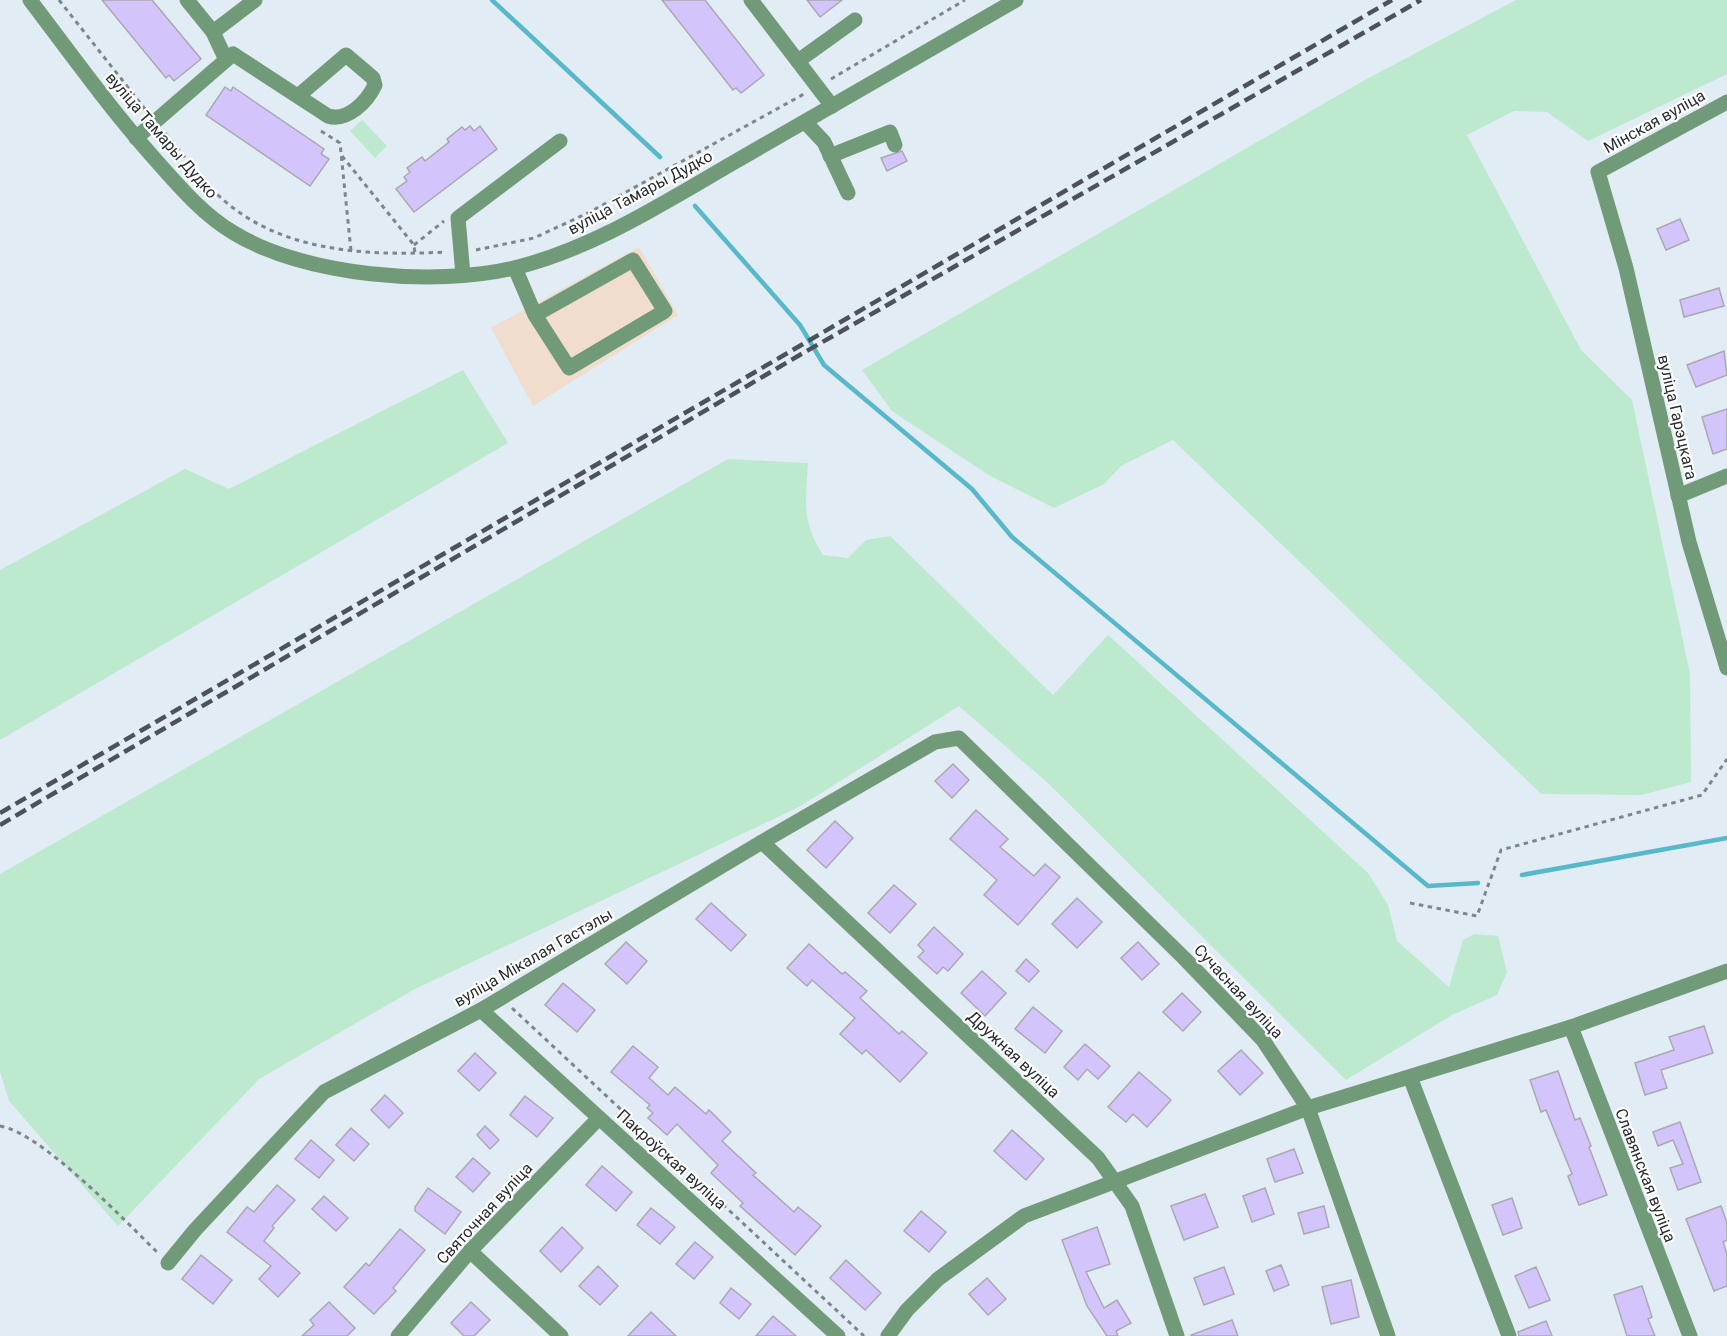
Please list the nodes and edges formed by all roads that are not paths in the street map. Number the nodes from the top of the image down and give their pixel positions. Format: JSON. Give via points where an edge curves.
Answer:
{"nodes":[{"id":1,"x":30,"y":0,"type":"edge"},
{"id":2,"x":187,"y":0,"type":"edge"},
{"id":3,"x":255,"y":0,"type":"edge"},
{"id":4,"x":751,"y":0,"type":"edge"},
{"id":5,"x":1016,"y":0,"type":"edge"},
{"id":6,"x":855,"y":20,"type":"dead end"},
{"id":7,"x":213,"y":32,"type":"junction"},
{"id":8,"x":226,"y":60,"type":"junction"},
{"id":9,"x":798,"y":61,"type":"junction"},
{"id":10,"x":298,"y":96,"type":"junction"},
{"id":11,"x":1727,"y":102,"type":"edge"},
{"id":12,"x":832,"y":106,"type":"junction"},
{"id":13,"x":805,"y":122,"type":"junction"},
{"id":14,"x":136,"y":138,"type":"junction"},
{"id":15,"x":560,"y":141,"type":"dead end"},
{"id":16,"x":895,"y":145,"type":"dead end"},
{"id":17,"x":830,"y":156,"type":"junction"},
{"id":18,"x":1598,"y":172,"type":"joint"},
{"id":19,"x":848,"y":193,"type":"dead end"},
{"id":20,"x":515,"y":268,"type":"junction"},
{"id":21,"x":463,"y":276,"type":"junction"},
{"id":22,"x":535,"y":315,"type":"junction"},
{"id":23,"x":1727,"y":476,"type":"edge"},
{"id":24,"x":1678,"y":496,"type":"junction"},
{"id":25,"x":1727,"y":668,"type":"edge"},
{"id":26,"x":959,"y":738,"type":"joint"},
{"id":27,"x":762,"y":842,"type":"junction"},
{"id":28,"x":1727,"y":970,"type":"edge"},
{"id":29,"x":481,"y":1011,"type":"junction"},
{"id":30,"x":1570,"y":1027,"type":"junction"},
{"id":31,"x":1410,"y":1077,"type":"junction"},
{"id":32,"x":1308,"y":1108,"type":"junction"},
{"id":33,"x":599,"y":1118,"type":"junction"},
{"id":34,"x":1118,"y":1182,"type":"junction"},
{"id":35,"x":470,"y":1251,"type":"junction"},
{"id":36,"x":168,"y":1263,"type":"road end"},
{"id":37,"x":398,"y":1336,"type":"edge"},
{"id":38,"x":561,"y":1336,"type":"edge"},
{"id":39,"x":838,"y":1336,"type":"edge"},
{"id":40,"x":888,"y":1336,"type":"edge"},
{"id":41,"x":1177,"y":1336,"type":"edge"},
{"id":42,"x":1388,"y":1336,"type":"edge"},
{"id":43,"x":1509,"y":1336,"type":"edge"},
{"id":44,"x":1690,"y":1336,"type":"edge"}],
"edges":[{"from":1,"to":14,"type":"street","name":"вуліца Тамары Дудко"},
{"from":2,"to":7,"type":"street"},
{"from":3,"to":7,"type":"street"},
{"from":4,"to":9,"type":"street"},
{"from":5,"to":12,"type":"street","name":"вуліца Тамары Дудко"},
{"from":6,"to":9,"type":"street"},
{"from":7,"to":8,"type":"street"},
{"from":8,"to":10,"type":"street","via":[[233,54]]},
{"from":8,"to":14,"type":"street"},
{"from":9,"to":12,"type":"street"},
{"from":10,"to":10,"type":"street","via":[[337,119],[355,108],[375,86],[373,78],[346,55]]},
{"from":11,"to":18,"type":"street","name":"Мінская вуліца"},
{"from":12,"to":13,"type":"street","name":"вуліца Тамары Дудко"},
{"from":13,"to":17,"type":"street","via":[[824,142]]},
{"from":13,"to":20,"type":"street","name":"вуліца Тамары Дудко","via":[[646,213],[581,245]]},
{"from":14,"to":21,"type":"street","name":"вуліца Тамары Дудко","via":[[200,208],[233,233],[267,251],[317,266],[377,275]]},
{"from":15,"to":21,"type":"street","via":[[458,218]]},
{"from":16,"to":17,"type":"street","via":[[890,132]]},
{"from":17,"to":19,"type":"street"},
{"from":18,"to":24,"type":"street","name":"вуліца Гарэцкага","via":[[1626,268]]},
{"from":20,"to":21,"type":"street","name":"вуліца Тамары Дудко"},
{"from":20,"to":22,"type":"street"},
{"from":22,"to":22,"type":"street","via":[[569,368],[664,311],[633,260]]},
{"from":23,"to":24,"type":"street"},
{"from":24,"to":25,"type":"street","name":"вуліца Гарэцкага"},
{"from":26,"to":27,"type":"street","name":"вуліца Мікалая Гастэлы","via":[[935,742]]},
{"from":26,"to":32,"type":"street","name":"Сучасная вуліца","via":[[1263,1040]]},
{"from":27,"to":29,"type":"street","name":"вуліца Мікалая Гастэлы"},
{"from":27,"to":34,"type":"street","name":"Дружная вуліца","via":[[1098,1158]]},
{"from":28,"to":30,"type":"street"},
{"from":29,"to":33,"type":"street","name":"Пакроўская вуліца"},
{"from":29,"to":36,"type":"street","name":"вуліца Мікалая Гастэлы","via":[[324,1092]]},
{"from":30,"to":31,"type":"street"},
{"from":30,"to":44,"type":"street","name":"Славянская вуліца"},
{"from":31,"to":32,"type":"street"},
{"from":31,"to":43,"type":"street"},
{"from":32,"to":34,"type":"street"},
{"from":32,"to":42,"type":"street","name":"Сучасная вуліца"},
{"from":33,"to":35,"type":"street","name":"Святочная вуліца"},
{"from":33,"to":39,"type":"street","name":"Пакроўская вуліца"},
{"from":34,"to":40,"type":"street","via":[[1024,1216],[938,1279]]},
{"from":34,"to":41,"type":"street","name":"Дружная вуліца","via":[[1132,1206]]},
{"from":35,"to":37,"type":"street","name":"Святочная вуліца"},
{"from":35,"to":38,"type":"street"}]}
